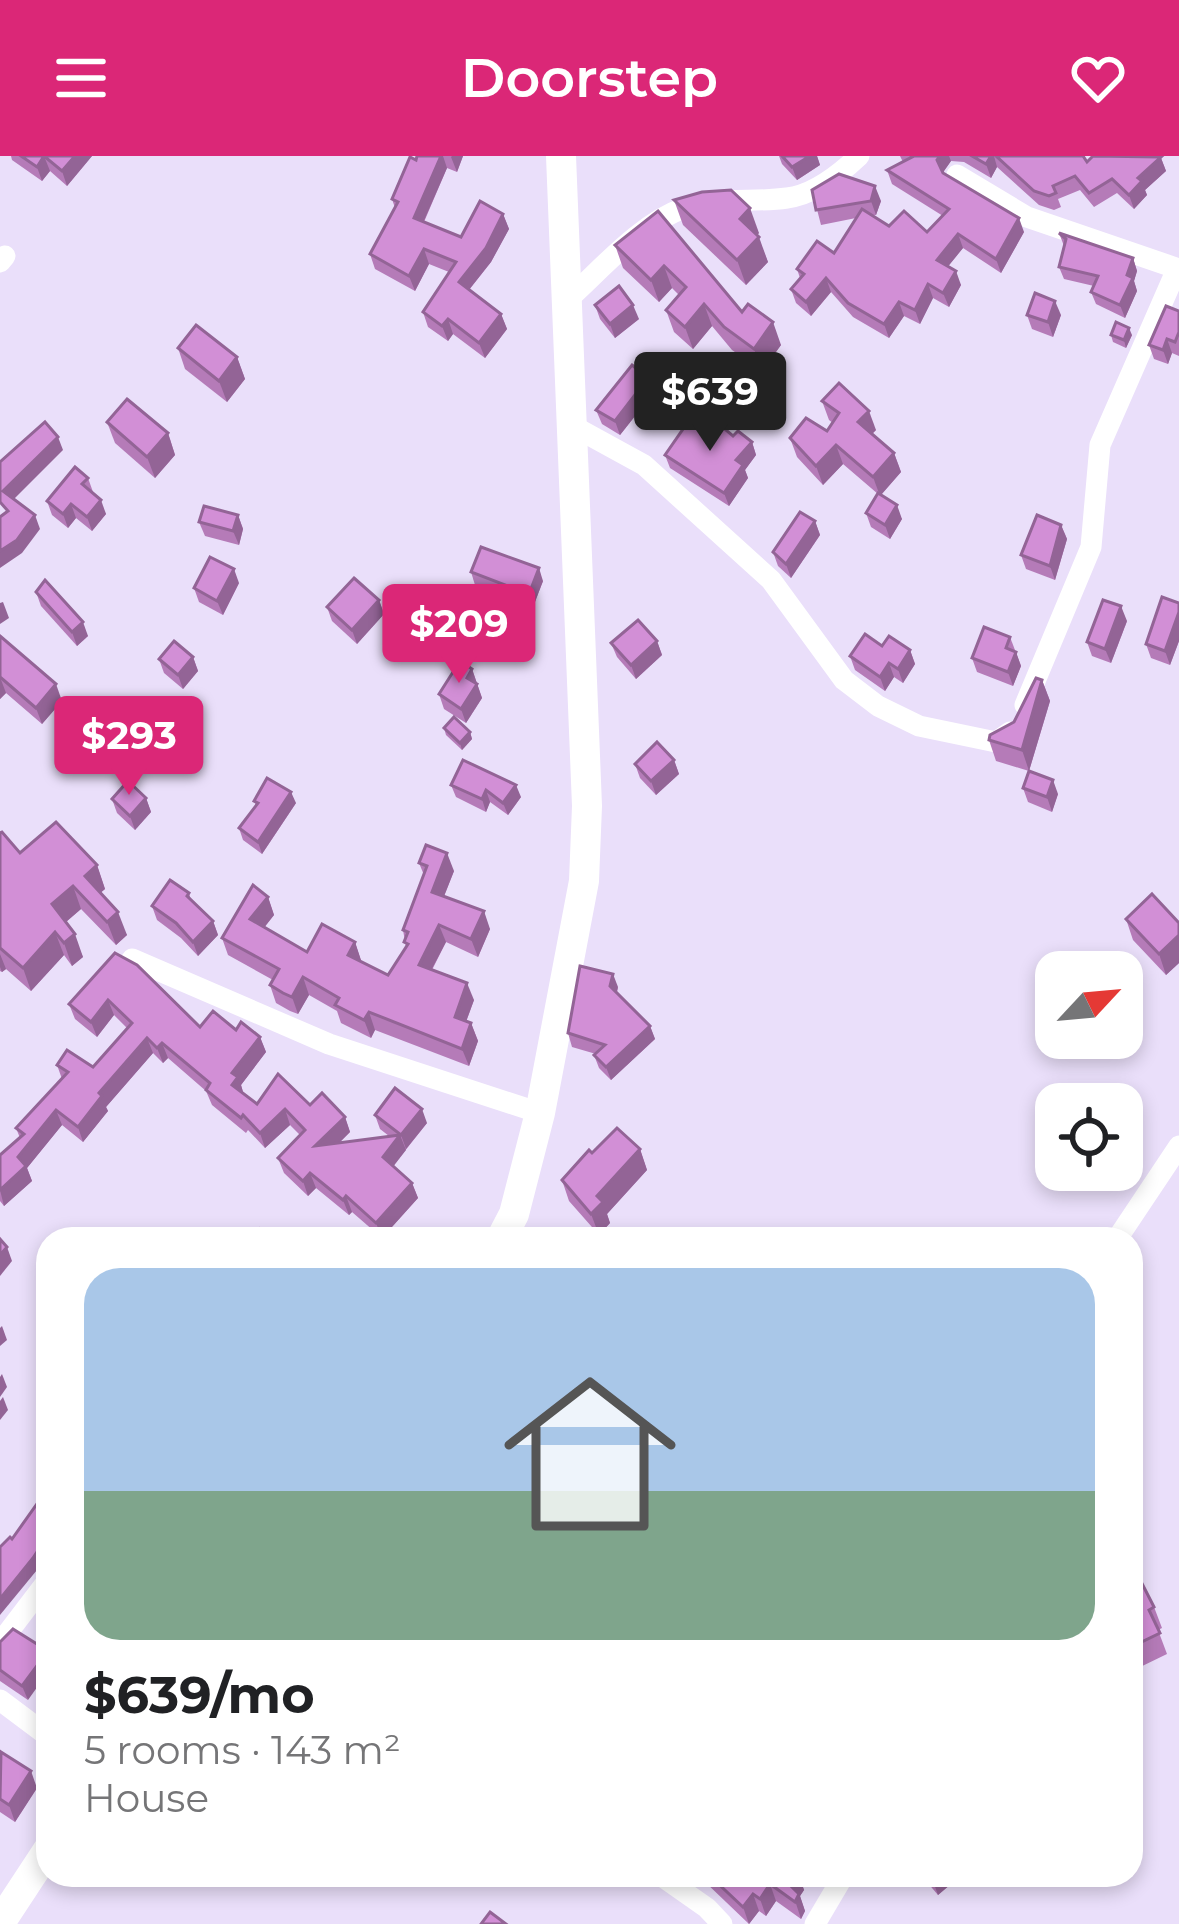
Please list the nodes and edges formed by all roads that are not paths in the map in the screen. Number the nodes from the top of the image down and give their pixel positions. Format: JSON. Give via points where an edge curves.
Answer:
{"nodes":[{"id":1,"x":561,"y":156,"type":"edge"},
{"id":2,"x":860,"y":156,"type":"edge"},
{"id":3,"x":958,"y":175,"type":"edge"},
{"id":4,"x":1178,"y":268,"type":"edge"},
{"id":5,"x":566,"y":302,"type":"junction"},
{"id":6,"x":571,"y":425,"type":"junction"},
{"id":7,"x":132,"y":959,"type":"edge"},
{"id":8,"x":540,"y":1112,"type":"junction"},
{"id":9,"x":1179,"y":1146,"type":"edge"},
{"id":10,"x":507,"y":1227,"type":"edge"},
{"id":11,"x":1125,"y":1227,"type":"edge"},
{"id":12,"x":36,"y":1596,"type":"edge"},
{"id":13,"x":0,"y":1643,"type":"edge"},
{"id":14,"x":0,"y":1700,"type":"edge"},
{"id":15,"x":36,"y":1727,"type":"edge"},
{"id":16,"x":36,"y":1868,"type":"edge"},
{"id":17,"x":677,"y":1887,"type":"edge"},
{"id":18,"x":837,"y":1887,"type":"edge"},
{"id":19,"x":0,"y":1923,"type":"edge"},
{"id":20,"x":722,"y":1924,"type":"edge"},
{"id":21,"x":815,"y":1924,"type":"edge"}],
"edges":[{"from":1,"to":5,"type":"main road"},
{"from":2,"to":5,"type":"street","via":[[790,199],[685,207],[647,229]]},
{"from":3,"to":4,"type":"street","via":[[1027,217]]},
{"from":4,"to":6,"type":"street","via":[[1100,445],[1091,547],[1020,717],[996,742],[919,726],[878,706],[844,680],[755,565],[644,465]]},
{"from":5,"to":6,"type":"main road"},
{"from":6,"to":8,"type":"main road","via":[[584,881]]},
{"from":7,"to":8,"type":"street","via":[[329,1045]]},
{"from":8,"to":10,"type":"main road"},
{"from":9,"to":11,"type":"street"},
{"from":12,"to":13,"type":"street"},
{"from":14,"to":15,"type":"street"},
{"from":16,"to":19,"type":"main road"},
{"from":17,"to":20,"type":"street"},
{"from":18,"to":21,"type":"street"}]}
